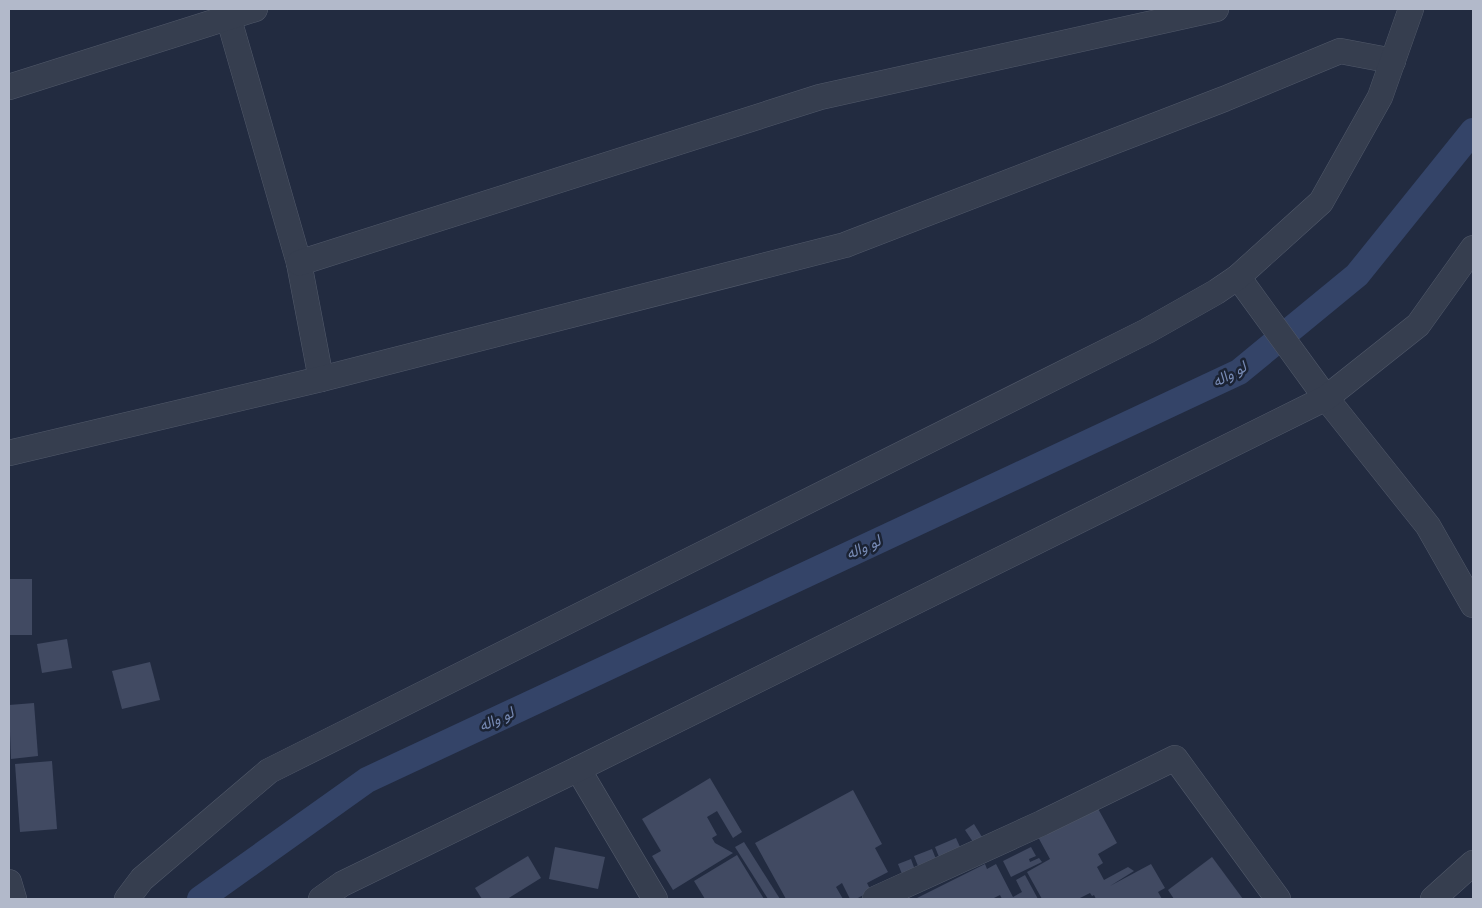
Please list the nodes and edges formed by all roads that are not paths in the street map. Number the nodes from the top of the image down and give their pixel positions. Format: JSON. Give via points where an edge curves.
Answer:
{"nodes":[{"id":1,"x":254,"y":9,"type":"edge"},
{"id":2,"x":1216,"y":9,"type":"edge"},
{"id":3,"x":1411,"y":9,"type":"edge"},
{"id":4,"x":227,"y":13,"type":"edge"},
{"id":5,"x":1393,"y":62,"type":"junction"},
{"id":6,"x":9,"y":87,"type":"edge"},
{"id":7,"x":1473,"y":248,"type":"edge"},
{"id":8,"x":299,"y":263,"type":"junction"},
{"id":9,"x":1243,"y":285,"type":"junction"},
{"id":10,"x":321,"y":379,"type":"junction"},
{"id":11,"x":1326,"y":398,"type":"junction"},
{"id":12,"x":9,"y":452,"type":"edge"},
{"id":13,"x":1473,"y":604,"type":"edge"},
{"id":14,"x":578,"y":769,"type":"junction"},
{"id":15,"x":1473,"y":863,"type":"edge"},
{"id":16,"x":9,"y":882,"type":"edge"},
{"id":17,"x":14,"y":899,"type":"edge"},
{"id":18,"x":127,"y":899,"type":"edge"},
{"id":19,"x":321,"y":899,"type":"edge"},
{"id":20,"x":655,"y":899,"type":"edge"},
{"id":21,"x":875,"y":899,"type":"edge"},
{"id":22,"x":1278,"y":899,"type":"edge"},
{"id":23,"x":1433,"y":899,"type":"edge"}],
"edges":[{"from":1,"to":4,"type":"street"},
{"from":2,"to":8,"type":"street","via":[[820,97]]},
{"from":3,"to":5,"type":"street"},
{"from":4,"to":6,"type":"street"},
{"from":4,"to":8,"type":"street"},
{"from":5,"to":9,"type":"street","via":[[1380,97],[1321,202]]},
{"from":5,"to":10,"type":"street","via":[[1340,51],[845,246]]},
{"from":7,"to":11,"type":"street","via":[[1418,325]]},
{"from":8,"to":10,"type":"street"},
{"from":9,"to":11,"type":"street"},
{"from":9,"to":18,"type":"street","via":[[1216,292],[1147,331],[269,771],[142,879]]},
{"from":10,"to":12,"type":"street"},
{"from":11,"to":13,"type":"street","via":[[1428,526]]},
{"from":11,"to":14,"type":"street"},
{"from":14,"to":19,"type":"street","via":[[342,884]]},
{"from":14,"to":20,"type":"street"},
{"from":15,"to":23,"type":"street"},
{"from":16,"to":17,"type":"street"},
{"from":21,"to":22,"type":"street","via":[[1175,758]]}]}
